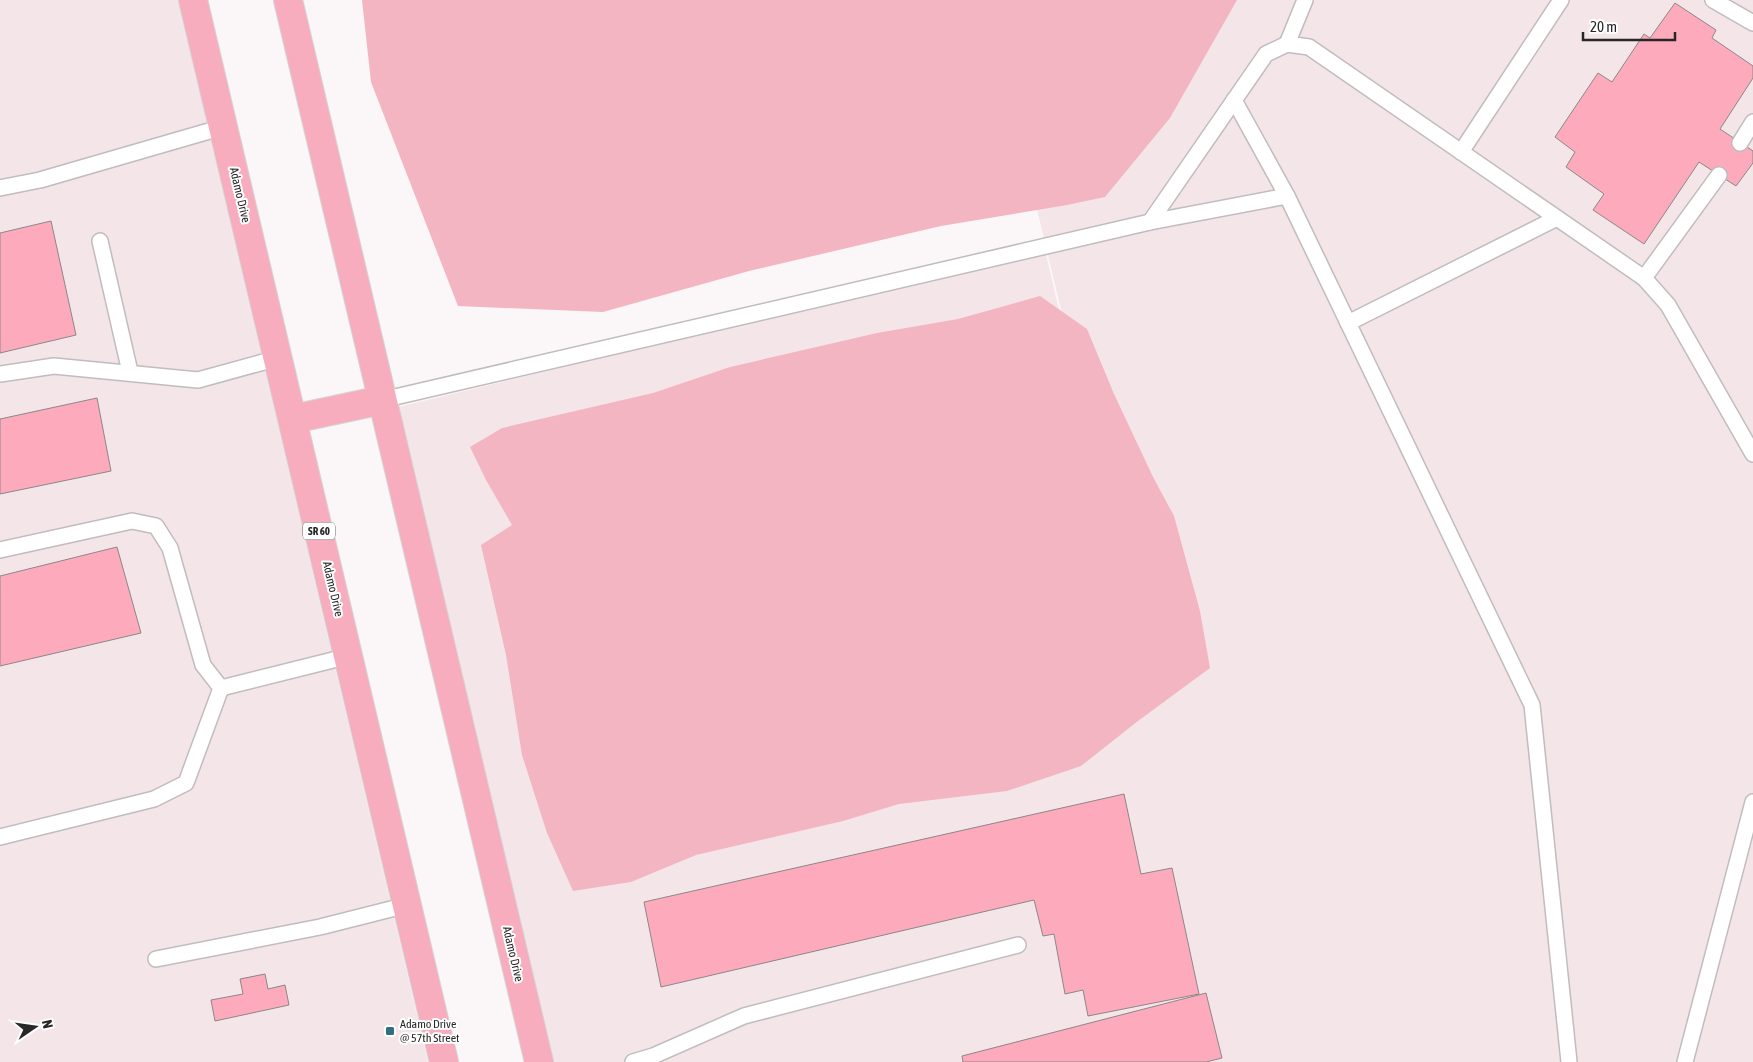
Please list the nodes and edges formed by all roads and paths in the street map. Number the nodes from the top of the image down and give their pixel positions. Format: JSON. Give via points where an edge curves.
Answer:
{"nodes":[{"id":1,"x":193,"y":0,"type":"edge"},
{"id":2,"x":288,"y":0,"type":"edge"},
{"id":3,"x":1305,"y":0,"type":"edge"},
{"id":4,"x":1561,"y":0,"type":"edge"},
{"id":5,"x":1713,"y":0,"type":"edge"},
{"id":6,"x":1753,"y":23,"type":"edge"},
{"id":7,"x":1287,"y":44,"type":"junction"},
{"id":8,"x":1234,"y":100,"type":"junction"},
{"id":9,"x":1753,"y":122,"type":"edge"},
{"id":10,"x":224,"y":127,"type":"junction"},
{"id":11,"x":1740,"y":143,"type":"dead end"},
{"id":12,"x":1461,"y":152,"type":"junction"},
{"id":13,"x":1719,"y":175,"type":"dead end"},
{"id":14,"x":0,"y":188,"type":"edge"},
{"id":15,"x":1286,"y":196,"type":"junction"},
{"id":16,"x":1557,"y":218,"type":"junction"},
{"id":17,"x":1150,"y":222,"type":"junction"},
{"id":18,"x":100,"y":240,"type":"dead end"},
{"id":19,"x":1644,"y":278,"type":"junction"},
{"id":20,"x":1348,"y":323,"type":"junction"},
{"id":21,"x":278,"y":358,"type":"junction"},
{"id":22,"x":130,"y":372,"type":"junction"},
{"id":23,"x":0,"y":374,"type":"edge"},
{"id":24,"x":382,"y":400,"type":"junction"},
{"id":25,"x":293,"y":419,"type":"junction"},
{"id":26,"x":1753,"y":454,"type":"edge"},
{"id":27,"x":0,"y":550,"type":"edge"},
{"id":28,"x":349,"y":656,"type":"junction"},
{"id":29,"x":221,"y":688,"type":"junction"},
{"id":30,"x":1753,"y":802,"type":"edge"},
{"id":31,"x":0,"y":837,"type":"edge"},
{"id":32,"x":407,"y":905,"type":"junction"},
{"id":33,"x":1018,"y":944,"type":"dead end"},
{"id":34,"x":156,"y":959,"type":"dead end"},
{"id":35,"x":444,"y":1062,"type":"edge"},
{"id":36,"x":539,"y":1062,"type":"edge"},
{"id":37,"x":633,"y":1062,"type":"edge"},
{"id":38,"x":1569,"y":1062,"type":"edge"},
{"id":39,"x":1685,"y":1062,"type":"edge"}],
"edges":[{"from":1,"to":10,"type":"main road","name":"Adamo Drive","number":"SR 60"},
{"from":2,"to":24,"type":"main road","name":"Adamo Drive"},
{"from":3,"to":7,"type":"lane"},
{"from":4,"to":12,"type":"lane"},
{"from":5,"to":6,"type":"lane"},
{"from":7,"to":8,"type":"lane","via":[[1266,54]]},
{"from":7,"to":12,"type":"lane","via":[[1309,47]]},
{"from":8,"to":15,"type":"lane"},
{"from":8,"to":17,"type":"lane"},
{"from":9,"to":11,"type":"lane"},
{"from":10,"to":14,"type":"lane","via":[[40,180]]},
{"from":10,"to":21,"type":"main road","name":"Adamo Drive","number":"SR 60"},
{"from":12,"to":16,"type":"lane"},
{"from":13,"to":19,"type":"lane"},
{"from":15,"to":17,"type":"lane"},
{"from":15,"to":20,"type":"lane"},
{"from":16,"to":19,"type":"lane"},
{"from":16,"to":20,"type":"lane"},
{"from":17,"to":24,"type":"lane"},
{"from":18,"to":22,"type":"lane"},
{"from":19,"to":26,"type":"lane","via":[[1668,305]]},
{"from":20,"to":38,"type":"lane","via":[[1532,705]]},
{"from":21,"to":22,"type":"lane","via":[[198,380]]},
{"from":21,"to":25,"type":"main road","name":"Adamo Drive","number":"SR 60"},
{"from":22,"to":23,"type":"lane","via":[[54,366]]},
{"from":24,"to":25,"type":"main road"},
{"from":24,"to":36,"type":"main road","name":"Adamo Drive"},
{"from":25,"to":28,"type":"main road","name":"Adamo Drive","number":"SR 60"},
{"from":27,"to":29,"type":"lane","via":[[132,521],[156,526],[170,548],[203,665]]},
{"from":28,"to":29,"type":"lane"},
{"from":28,"to":32,"type":"main road","name":"Adamo Drive","number":"SR 60"},
{"from":29,"to":31,"type":"lane","via":[[186,783],[154,799]]},
{"from":30,"to":39,"type":"lane"},
{"from":32,"to":34,"type":"lane","via":[[320,927]]},
{"from":32,"to":35,"type":"main road","name":"Adamo Drive","number":"SR 60"},
{"from":33,"to":37,"type":"lane","via":[[744,1016]]}]}
